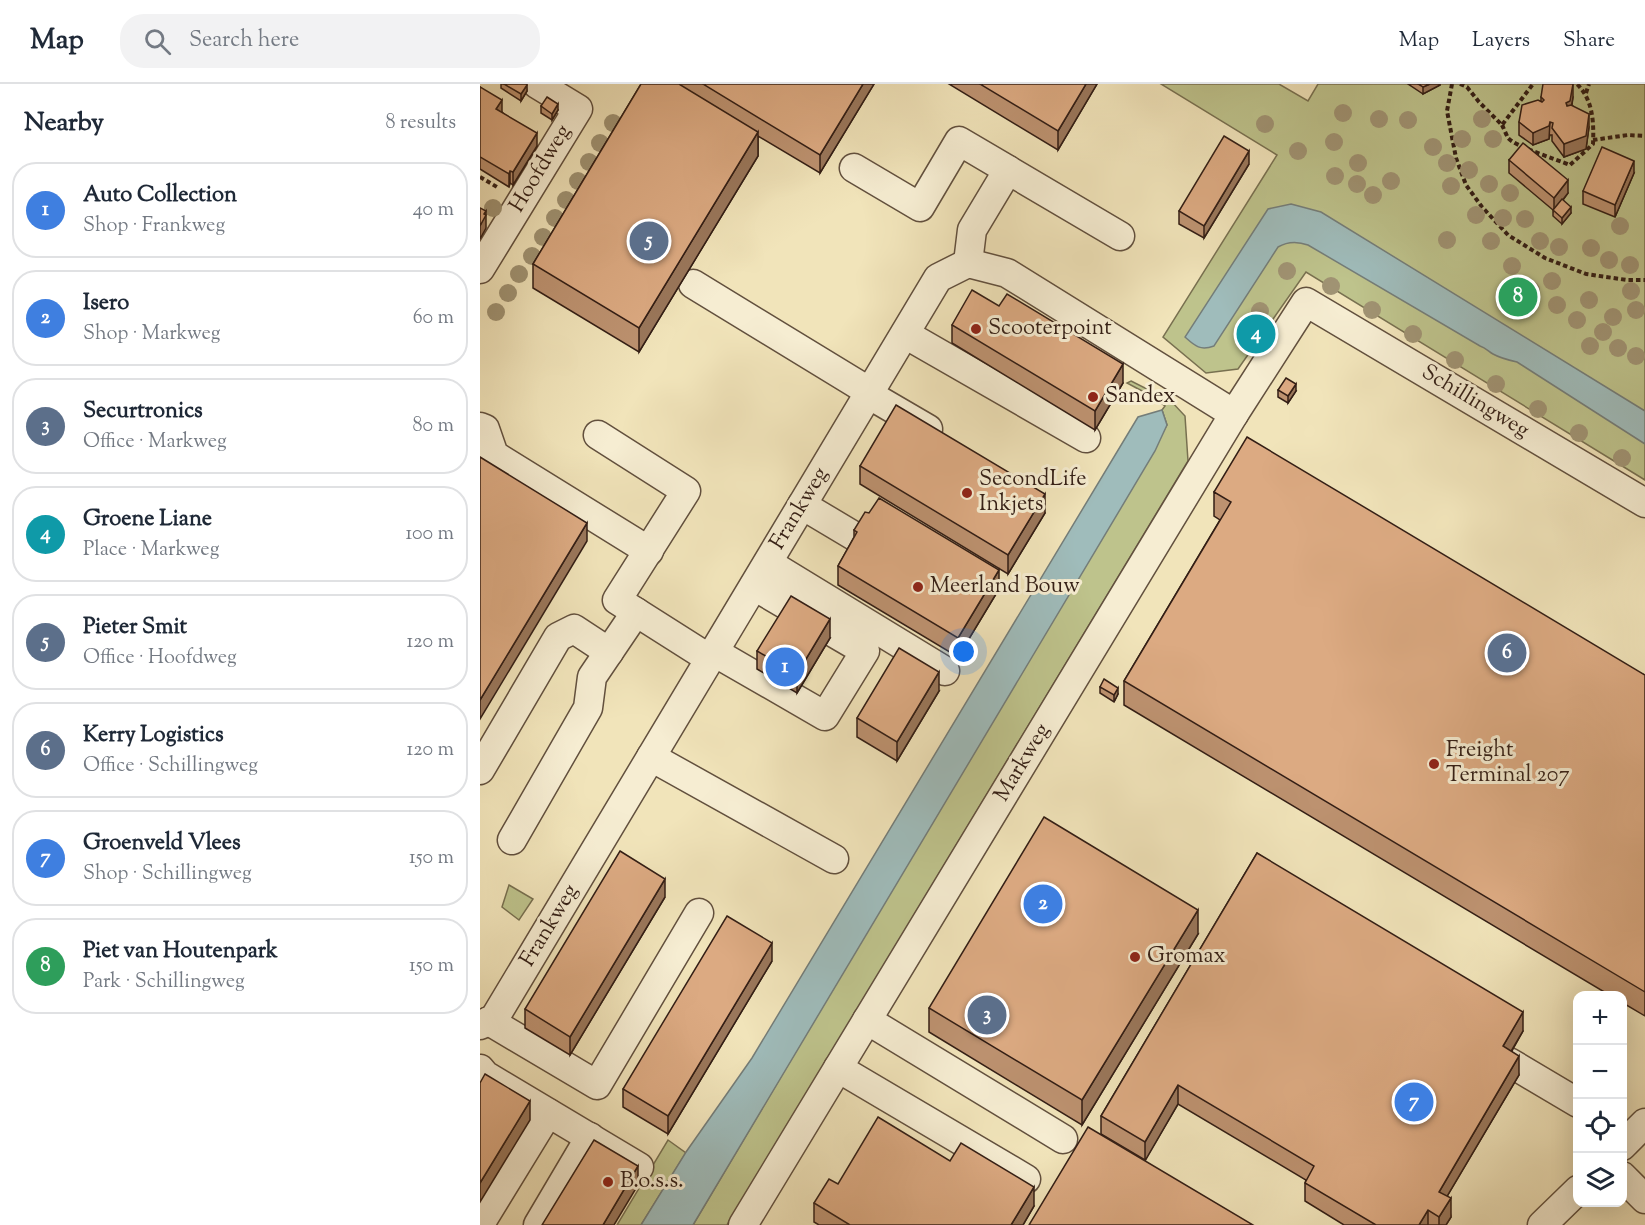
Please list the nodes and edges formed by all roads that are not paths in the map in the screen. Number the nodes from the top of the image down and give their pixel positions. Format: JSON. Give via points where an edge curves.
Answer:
{"nodes":[{"id":1,"x":537,"y":84,"type":"edge"},
{"id":2,"x":854,"y":168,"type":"dead end"},
{"id":3,"x":1008,"y":170,"type":"junction"},
{"id":4,"x":1120,"y":236,"type":"dead end"},
{"id":5,"x":968,"y":263,"type":"junction"},
{"id":6,"x":480,"y":269,"type":"edge"},
{"id":7,"x":693,"y":284,"type":"dead end"},
{"id":8,"x":1306,"y":302,"type":"joint"},
{"id":9,"x":905,"y":334,"type":"junction"},
{"id":10,"x":869,"y":393,"type":"junction"},
{"id":11,"x":1234,"y":414,"type":"junction"},
{"id":12,"x":480,"y":427,"type":"edge"},
{"id":13,"x":598,"y":435,"type":"dead end"},
{"id":14,"x":1086,"y":438,"type":"dead end"},
{"id":15,"x":949,"y":441,"type":"edge"},
{"id":16,"x":1645,"y":503,"type":"edge"},
{"id":17,"x":802,"y":505,"type":"junction"},
{"id":18,"x":854,"y":536,"type":"edge"},
{"id":19,"x":649,"y":551,"type":"junction"},
{"id":20,"x":761,"y":574,"type":"junction"},
{"id":21,"x":636,"y":612,"type":"junction"},
{"id":22,"x":609,"y":651,"type":"junction"},
{"id":23,"x":712,"y":656,"type":"junction"},
{"id":24,"x":945,"y":671,"type":"dead end"},
{"id":25,"x":651,"y":757,"type":"junction"},
{"id":26,"x":480,"y":770,"type":"edge"},
{"id":27,"x":512,"y":840,"type":"dead end"},
{"id":28,"x":834,"y":859,"type":"dead end"},
{"id":29,"x":699,"y":913,"type":"dead end"},
{"id":30,"x":867,"y":1020,"type":"junction"},
{"id":31,"x":484,"y":1023,"type":"edge"},
{"id":32,"x":1509,"y":1062,"type":"edge"},
{"id":33,"x":838,"y":1068,"type":"junction"},
{"id":34,"x":480,"y":1069,"type":"edge"},
{"id":35,"x":1573,"y":1100,"type":"edge"},
{"id":36,"x":548,"y":1113,"type":"junction"},
{"id":37,"x":590,"y":1137,"type":"junction"},
{"id":38,"x":1063,"y":1139,"type":"dead end"},
{"id":39,"x":639,"y":1167,"type":"edge"},
{"id":40,"x":1026,"y":1179,"type":"edge"},
{"id":41,"x":1627,"y":1180,"type":"edge"},
{"id":42,"x":1573,"y":1195,"type":"edge"},
{"id":43,"x":1645,"y":1199,"type":"edge"},
{"id":44,"x":480,"y":1224,"type":"edge"},
{"id":45,"x":538,"y":1225,"type":"edge"},
{"id":46,"x":743,"y":1225,"type":"edge"},
{"id":47,"x":1542,"y":1225,"type":"edge"}],
"edges":[{"from":1,"to":6,"type":"street","name":"Hoofdweg","via":[[578,109]]},
{"from":2,"to":3,"type":"street","via":[[920,207],[959,141]]},
{"from":3,"to":4,"type":"street"},
{"from":3,"to":5,"type":"street","via":[[972,230]]},
{"from":5,"to":9,"type":"street","name":"Frankweg","via":[[938,278]]},
{"from":5,"to":11,"type":"street","via":[[1007,273]]},
{"from":7,"to":10,"type":"street"},
{"from":8,"to":11,"type":"street","name":"Markweg"},
{"from":8,"to":16,"type":"street","name":"Schillingweg"},
{"from":9,"to":10,"type":"street","name":"Frankweg"},
{"from":9,"to":14,"type":"street"},
{"from":10,"to":15,"type":"street"},
{"from":10,"to":17,"type":"street","name":"Frankweg"},
{"from":11,"to":30,"type":"street","name":"Markweg"},
{"from":12,"to":19,"type":"street","via":[[485,429],[494,455]]},
{"from":13,"to":19,"type":"street","via":[[686,491]]},
{"from":17,"to":18,"type":"street"},
{"from":17,"to":20,"type":"street","name":"Frankweg"},
{"from":19,"to":21,"type":"street","via":[[617,600]]},
{"from":20,"to":23,"type":"street","name":"Frankweg"},
{"from":20,"to":23,"type":"street","via":[[865,651],[825,716]]},
{"from":20,"to":24,"type":"street"},
{"from":21,"to":22,"type":"street"},
{"from":21,"to":23,"type":"street"},
{"from":22,"to":26,"type":"street","via":[[574,630],[558,637]]},
{"from":22,"to":27,"type":"street","via":[[592,677],[588,708]]},
{"from":23,"to":25,"type":"street","name":"Frankweg"},
{"from":25,"to":28,"type":"street"},
{"from":25,"to":31,"type":"street","name":"Frankweg","via":[[494,1019]]},
{"from":29,"to":31,"type":"street","via":[[597,1085]]},
{"from":30,"to":33,"type":"street","name":"Markweg"},
{"from":30,"to":38,"type":"street"},
{"from":32,"to":35,"type":"street"},
{"from":33,"to":40,"type":"street"},
{"from":33,"to":46,"type":"street","name":"Markweg"},
{"from":34,"to":36,"type":"street"},
{"from":36,"to":37,"type":"street"},
{"from":36,"to":44,"type":"street"},
{"from":37,"to":39,"type":"street"},
{"from":37,"to":45,"type":"street"},
{"from":41,"to":43,"type":"street"},
{"from":42,"to":47,"type":"street"}]}
